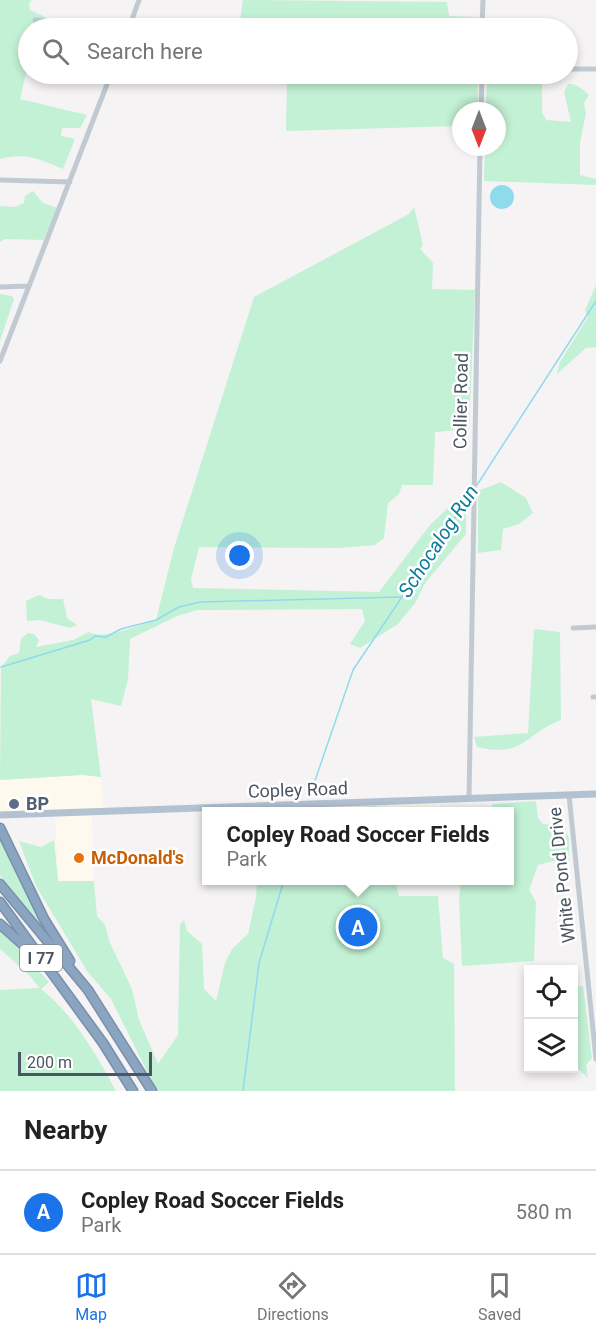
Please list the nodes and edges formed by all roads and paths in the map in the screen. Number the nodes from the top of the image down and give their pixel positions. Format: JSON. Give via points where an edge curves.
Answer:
{"nodes":[{"id":1,"x":139,"y":0,"type":"edge"},
{"id":2,"x":483,"y":0,"type":"edge"},
{"id":3,"x":133,"y":18,"type":"edge"},
{"id":4,"x":482,"y":18,"type":"edge"},
{"id":5,"x":578,"y":69,"type":"edge"},
{"id":6,"x":596,"y":69,"type":"edge"},
{"id":7,"x":107,"y":84,"type":"edge"},
{"id":8,"x":482,"y":84,"type":"edge"},
{"id":9,"x":481,"y":102,"type":"edge"},
{"id":10,"x":480,"y":156,"type":"edge"},
{"id":11,"x":0,"y":180,"type":"edge"},
{"id":12,"x":70,"y":182,"type":"junction"},
{"id":13,"x":28,"y":286,"type":"junction"},
{"id":14,"x":0,"y":287,"type":"edge"},
{"id":15,"x":0,"y":361,"type":"edge"},
{"id":16,"x":596,"y":627,"type":"edge"},
{"id":17,"x":573,"y":628,"type":"dead end"},
{"id":18,"x":596,"y":794,"type":"edge"},
{"id":19,"x":569,"y":795,"type":"junction"},
{"id":20,"x":469,"y":799,"type":"junction"},
{"id":21,"x":234,"y":807,"type":"edge"},
{"id":22,"x":202,"y":808,"type":"edge"},
{"id":23,"x":0,"y":815,"type":"edge"},
{"id":24,"x":0,"y":828,"type":"edge"},
{"id":25,"x":0,"y":884,"type":"edge"},
{"id":26,"x":0,"y":902,"type":"edge"},
{"id":27,"x":0,"y":924,"type":"edge"},
{"id":28,"x":87,"y":990,"type":"junction"},
{"id":29,"x":81,"y":1014,"type":"junction"},
{"id":30,"x":596,"y":1059,"type":"edge"},
{"id":31,"x":133,"y":1091,"type":"edge"},
{"id":32,"x":152,"y":1091,"type":"edge"}],
"edges":[{"from":1,"to":3,"type":"street"},
{"from":2,"to":4,"type":"street"},
{"from":5,"to":6,"type":"street"},
{"from":7,"to":12,"type":"street"},
{"from":8,"to":9,"type":"street"},
{"from":10,"to":20,"type":"street","name":"Collier Road"},
{"from":11,"to":12,"type":"street"},
{"from":12,"to":13,"type":"street"},
{"from":13,"to":14,"type":"street"},
{"from":13,"to":15,"type":"street"},
{"from":16,"to":17,"type":"street"},
{"from":18,"to":19,"type":"main road","name":"Copley Road"},
{"from":19,"to":20,"type":"main road","name":"Copley Road"},
{"from":19,"to":30,"type":"street","name":"White Pond Drive"},
{"from":20,"to":21,"type":"main road","name":"Copley Road"},
{"from":22,"to":23,"type":"main road","name":"Copley Road"},
{"from":24,"to":28,"type":"highway","via":[[44,920]]},
{"from":25,"to":28,"type":"highway","number":"I 77"},
{"from":26,"to":29,"type":"highway","number":"I 77"},
{"from":27,"to":29,"type":"highway","via":[[29,949]]},
{"from":28,"to":32,"type":"highway","number":"I 77"},
{"from":29,"to":31,"type":"highway","number":"I 77"}]}
